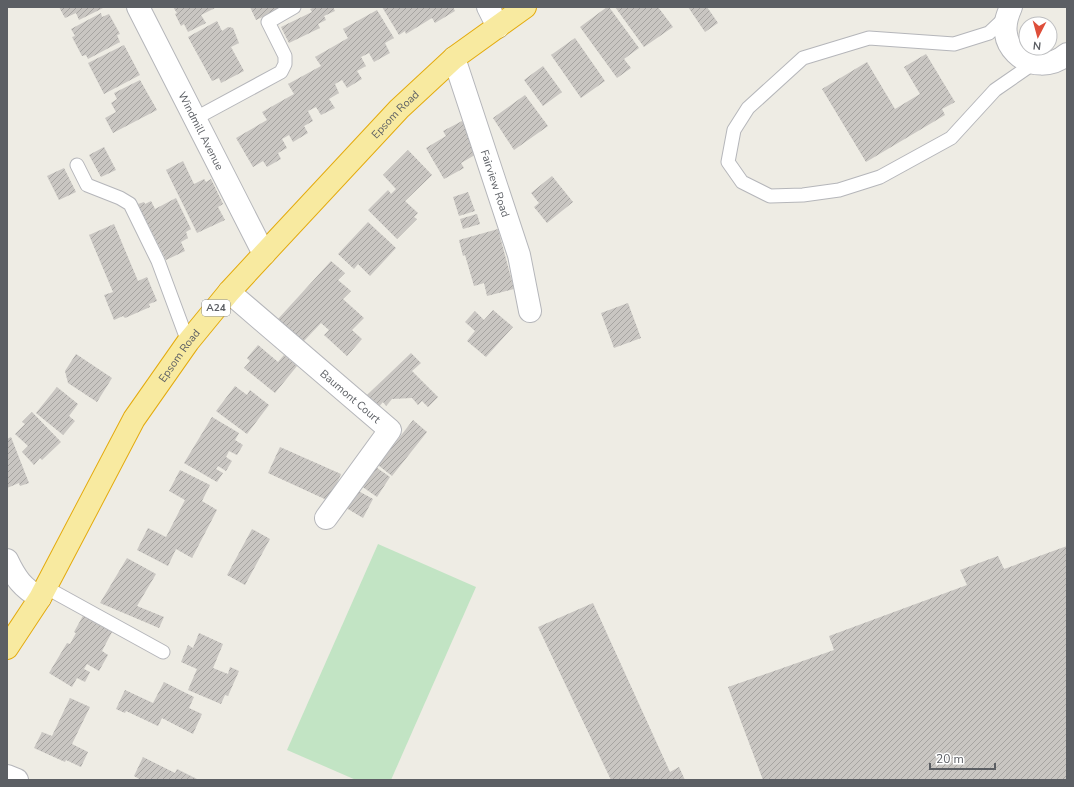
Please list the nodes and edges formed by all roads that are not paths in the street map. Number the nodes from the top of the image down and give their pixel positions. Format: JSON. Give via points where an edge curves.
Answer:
{"nodes":[{"id":1,"x":138,"y":7,"type":"edge"},
{"id":2,"x":294,"y":7,"type":"edge"},
{"id":3,"x":488,"y":7,"type":"edge"},
{"id":4,"x":525,"y":7,"type":"edge"},
{"id":5,"x":1009,"y":12,"type":"edge"},
{"id":6,"x":498,"y":27,"type":"junction"},
{"id":7,"x":454,"y":58,"type":"junction"},
{"id":8,"x":1065,"y":59,"type":"edge"},
{"id":9,"x":1034,"y":63,"type":"junction"},
{"id":10,"x":196,"y":118,"type":"junction"},
{"id":11,"x":77,"y":164,"type":"dead end"},
{"id":12,"x":264,"y":254,"type":"junction"},
{"id":13,"x":229,"y":292,"type":"junction"},
{"id":14,"x":530,"y":311,"type":"dead end"},
{"id":15,"x":188,"y":342,"type":"junction"},
{"id":16,"x":326,"y":518,"type":"dead end"},
{"id":17,"x":7,"y":560,"type":"edge"},
{"id":18,"x":43,"y":592,"type":"junction"},
{"id":19,"x":7,"y":648,"type":"edge"},
{"id":20,"x":163,"y":652,"type":"dead end"},
{"id":21,"x":7,"y":776,"type":"edge"},
{"id":22,"x":17,"y":780,"type":"edge"}],
"edges":[{"from":1,"to":10,"type":"street","name":"Windmill Avenue"},
{"from":2,"to":10,"type":"lane","via":[[268,22],[285,56],[281,72]]},
{"from":3,"to":6,"type":"street"},
{"from":4,"to":6,"type":"highway","number":"A24"},
{"from":5,"to":9,"type":"street","via":[[1006,35],[1010,47],[1022,59]]},
{"from":5,"to":9,"type":"lane","via":[[989,33],[954,44],[869,38],[803,58],[748,108],[734,130],[728,162],[742,182],[770,196],[839,190],[880,177],[951,138],[994,90]]},
{"from":6,"to":7,"type":"highway","name":"Epsom Road","number":"A24"},
{"from":7,"to":12,"type":"highway","name":"Epsom Road","number":"A24","via":[[392,116]]},
{"from":7,"to":14,"type":"street","name":"Fairview Road","via":[[519,255]]},
{"from":8,"to":9,"type":"street","via":[[1048,64]]},
{"from":10,"to":12,"type":"street","name":"Windmill Avenue"},
{"from":11,"to":15,"type":"lane","via":[[87,185],[130,204],[158,261]]},
{"from":12,"to":13,"type":"highway","name":"Epsom Road","number":"A24"},
{"from":13,"to":15,"type":"highway","name":"Epsom Road","number":"A24"},
{"from":13,"to":16,"type":"street","name":"Baumont Court","via":[[390,430]]},
{"from":15,"to":18,"type":"highway","name":"Epsom Road","number":"A24","via":[[134,419]]},
{"from":17,"to":18,"type":"street","via":[[25,588]]},
{"from":18,"to":19,"type":"highway","name":"Epsom Road","number":"A24"},
{"from":18,"to":20,"type":"lane"},
{"from":21,"to":22,"type":"street"}]}
